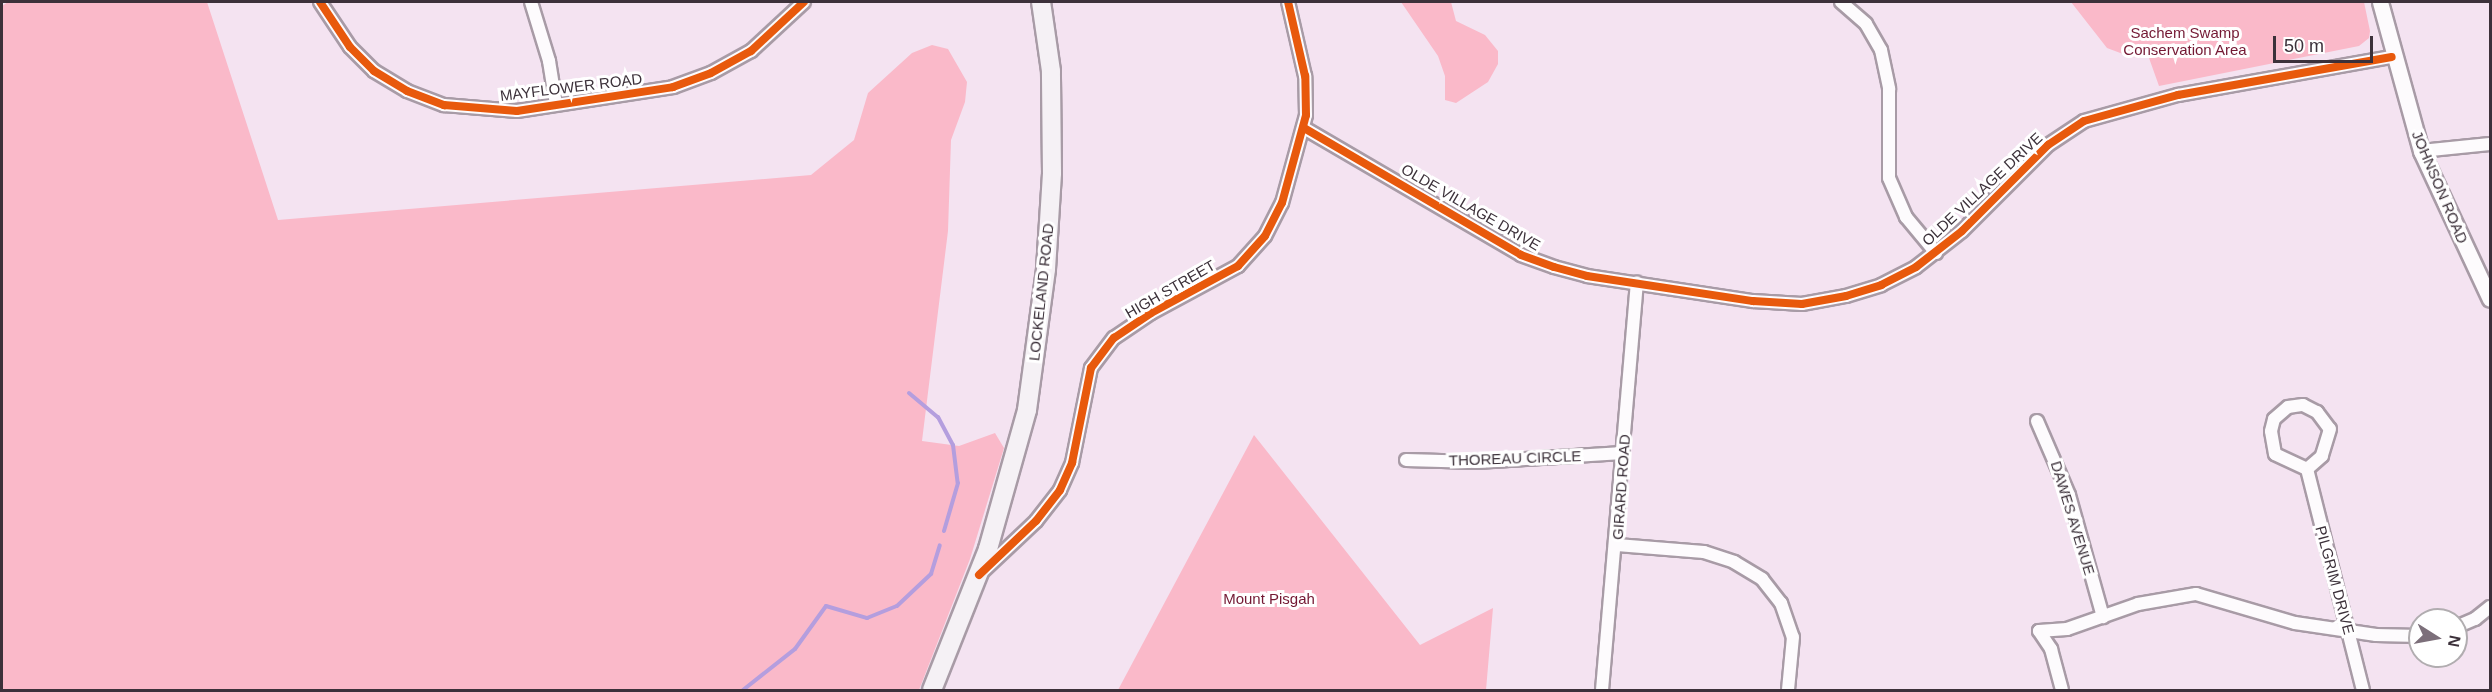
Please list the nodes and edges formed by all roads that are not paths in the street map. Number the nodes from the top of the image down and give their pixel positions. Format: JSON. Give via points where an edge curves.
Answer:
{"nodes":[{"id":1,"x":320,"y":2,"type":"edge"},
{"id":2,"x":531,"y":2,"type":"edge"},
{"id":3,"x":804,"y":2,"type":"edge"},
{"id":4,"x":1041,"y":2,"type":"edge"},
{"id":5,"x":1288,"y":2,"type":"edge"},
{"id":6,"x":1841,"y":2,"type":"edge"},
{"id":7,"x":2380,"y":2,"type":"edge"},
{"id":8,"x":2392,"y":57,"type":"junction"},
{"id":9,"x":556,"y":104,"type":"junction"},
{"id":10,"x":1304,"y":128,"type":"junction"},
{"id":11,"x":2490,"y":144,"type":"edge"},
{"id":12,"x":2421,"y":151,"type":"junction"},
{"id":13,"x":1936,"y":253,"type":"junction"},
{"id":14,"x":1637,"y":283,"type":"junction"},
{"id":15,"x":2490,"y":298,"type":"edge"},
{"id":16,"x":2037,"y":421,"type":"dead end"},
{"id":17,"x":1623,"y":453,"type":"junction"},
{"id":18,"x":1406,"y":460,"type":"dead end"},
{"id":19,"x":2307,"y":469,"type":"junction"},
{"id":20,"x":1617,"y":545,"type":"junction"},
{"id":21,"x":979,"y":575,"type":"junction"},
{"id":22,"x":2490,"y":607,"type":"edge"},
{"id":23,"x":2103,"y":617,"type":"junction"},
{"id":24,"x":2468,"y":622,"type":"edge"},
{"id":25,"x":2348,"y":629,"type":"junction"},
{"id":26,"x":2408,"y":636,"type":"edge"},
{"id":27,"x":932,"y":690,"type":"edge"},
{"id":28,"x":1602,"y":690,"type":"edge"},
{"id":29,"x":1788,"y":690,"type":"edge"},
{"id":30,"x":2062,"y":690,"type":"edge"},
{"id":31,"x":2363,"y":690,"type":"edge"}],
"edges":[{"from":1,"to":9,"type":"street","name":"MAYFLOWER ROAD","via":[[350,46],[374,71],[407,91],[444,105],[478,110],[517,111]]},
{"from":2,"to":9,"type":"street","via":[[549,61]]},
{"from":3,"to":9,"type":"street","name":"MAYFLOWER ROAD","via":[[751,51],[711,73],[674,87]]},
{"from":4,"to":21,"type":"main road","name":"LOCKELAND ROAD","via":[[1051,71],[1052,173],[1046,269],[1027,410],[1009,485]]},
{"from":5,"to":10,"type":"street","name":"HIGH STREET","via":[[1305,76]]},
{"from":6,"to":13,"type":"street","via":[[1866,24],[1881,50],[1889,89],[1889,178],[1906,217]]},
{"from":7,"to":8,"type":"street","name":"JOHNSON ROAD"},
{"from":8,"to":12,"type":"street","name":"JOHNSON ROAD"},
{"from":8,"to":13,"type":"street","name":"OLDE VILLAGE DRIVE","via":[[2178,94],[2084,121],[2048,145]]},
{"from":10,"to":14,"type":"street","name":"OLDE VILLAGE DRIVE","via":[[1521,255],[1587,276]]},
{"from":10,"to":21,"type":"street","name":"HIGH STREET","via":[[1282,203],[1265,236],[1238,266],[1151,313],[1114,338],[1091,368],[1072,463],[1060,490],[1036,521]]},
{"from":11,"to":12,"type":"street"},
{"from":12,"to":15,"type":"street","name":"JOHNSON ROAD"},
{"from":13,"to":14,"type":"street","name":"OLDE VILLAGE DRIVE","via":[[1881,285],[1802,304],[1753,301]]},
{"from":14,"to":17,"type":"street","name":"GIRARD ROAD"},
{"from":16,"to":23,"type":"street","name":"DAWES AVENUE","via":[[2069,495]]},
{"from":17,"to":18,"type":"street","name":"THOREAU CIRCLE","via":[[1477,462]]},
{"from":17,"to":20,"type":"street","name":"GIRARD ROAD"},
{"from":19,"to":19,"type":"street","via":[[2322,456],[2330,429],[2310,407],[2288,407],[2274,419],[2274,454]]},
{"from":19,"to":25,"type":"street","name":"PILGRIM DRIVE"},
{"from":20,"to":28,"type":"street","name":"GIRARD ROAD"},
{"from":20,"to":29,"type":"street","via":[[1704,552],[1734,562],[1762,579],[1781,603],[1793,637]]},
{"from":21,"to":27,"type":"main road","name":"HIGH STREET"},
{"from":22,"to":24,"type":"street"},
{"from":23,"to":25,"type":"street","via":[[2138,604],[2196,594],[2295,622]]},
{"from":23,"to":30,"type":"street","via":[[2067,629],[2039,631],[2051,649]]},
{"from":25,"to":26,"type":"street"},
{"from":25,"to":31,"type":"street","name":"PILGRIM DRIVE"}]}
